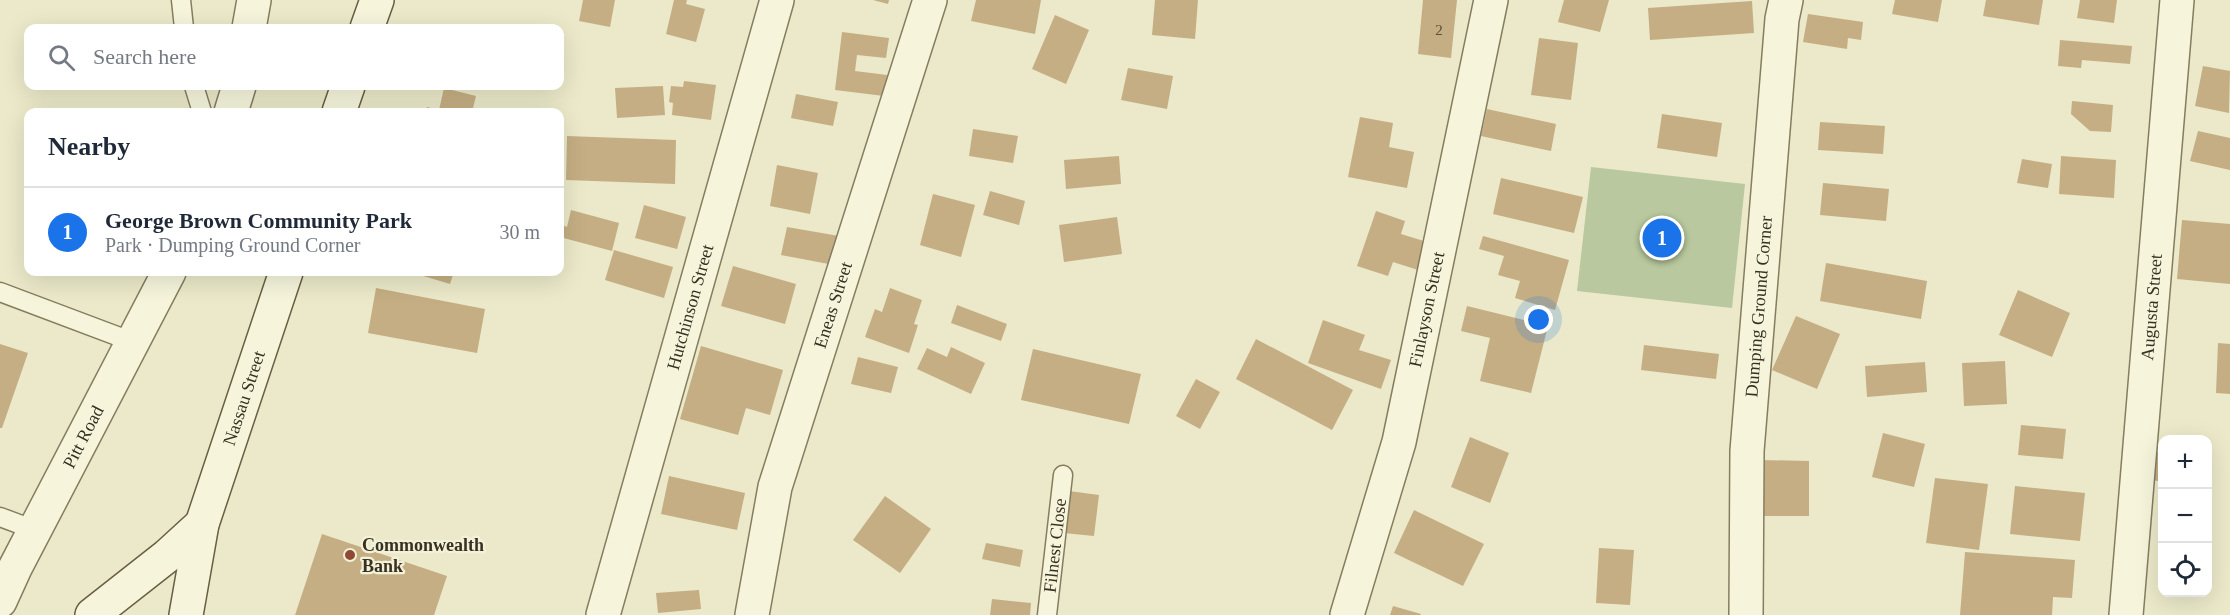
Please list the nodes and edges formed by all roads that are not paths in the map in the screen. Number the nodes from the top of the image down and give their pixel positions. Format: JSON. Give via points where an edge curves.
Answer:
{"nodes":[{"id":1,"x":181,"y":0,"type":"edge"},
{"id":2,"x":254,"y":0,"type":"edge"},
{"id":3,"x":377,"y":0,"type":"edge"},
{"id":4,"x":777,"y":0,"type":"edge"},
{"id":5,"x":930,"y":0,"type":"edge"},
{"id":6,"x":1491,"y":0,"type":"edge"},
{"id":7,"x":1786,"y":0,"type":"edge"},
{"id":8,"x":2177,"y":0,"type":"edge"},
{"id":9,"x":184,"y":24,"type":"edge"},
{"id":10,"x":250,"y":24,"type":"edge"},
{"id":11,"x":369,"y":24,"type":"edge"},
{"id":12,"x":195,"y":90,"type":"edge"},
{"id":13,"x":237,"y":90,"type":"edge"},
{"id":14,"x":347,"y":90,"type":"edge"},
{"id":15,"x":201,"y":108,"type":"edge"},
{"id":16,"x":232,"y":108,"type":"edge"},
{"id":17,"x":340,"y":108,"type":"edge"},
{"id":18,"x":167,"y":276,"type":"edge"},
{"id":19,"x":285,"y":276,"type":"edge"},
{"id":20,"x":0,"y":292,"type":"edge"},
{"id":21,"x":133,"y":342,"type":"junction"},
{"id":22,"x":1064,"y":475,"type":"dead end"},
{"id":23,"x":0,"y":517,"type":"edge"},
{"id":24,"x":202,"y":524,"type":"junction"},
{"id":25,"x":35,"y":530,"type":"junction"},
{"id":26,"x":1,"y":597,"type":"edge"},
{"id":27,"x":92,"y":615,"type":"edge"},
{"id":28,"x":186,"y":615,"type":"edge"},
{"id":29,"x":603,"y":615,"type":"edge"},
{"id":30,"x":752,"y":615,"type":"edge"},
{"id":31,"x":1047,"y":615,"type":"edge"},
{"id":32,"x":1347,"y":615,"type":"edge"},
{"id":33,"x":1746,"y":615,"type":"edge"},
{"id":34,"x":2126,"y":615,"type":"edge"}],
"edges":[{"from":1,"to":9,"type":"lane"},
{"from":2,"to":10,"type":"street"},
{"from":3,"to":11,"type":"street"},
{"from":4,"to":29,"type":"street","name":"Hutchinson Street"},
{"from":5,"to":30,"type":"street","name":"Eneas Street","via":[[775,487]]},
{"from":6,"to":32,"type":"street","name":"Finlayson Street","via":[[1399,442]]},
{"from":7,"to":33,"type":"street","name":"Dumping Ground Corner","via":[[1747,452]]},
{"from":8,"to":34,"type":"street","name":"Augusta Street"},
{"from":12,"to":15,"type":"lane"},
{"from":13,"to":16,"type":"street"},
{"from":14,"to":17,"type":"street"},
{"from":18,"to":21,"type":"street","name":"Pitt Road"},
{"from":19,"to":24,"type":"street","name":"Nassau Street"},
{"from":20,"to":21,"type":"lane"},
{"from":21,"to":25,"type":"street","name":"Pitt Road"},
{"from":22,"to":31,"type":"lane","name":"Filnest Close"},
{"from":23,"to":25,"type":"lane"},
{"from":24,"to":27,"type":"street"},
{"from":24,"to":28,"type":"street","name":"Nassau Street"},
{"from":25,"to":26,"type":"street","name":"Pitt Road"}]}
